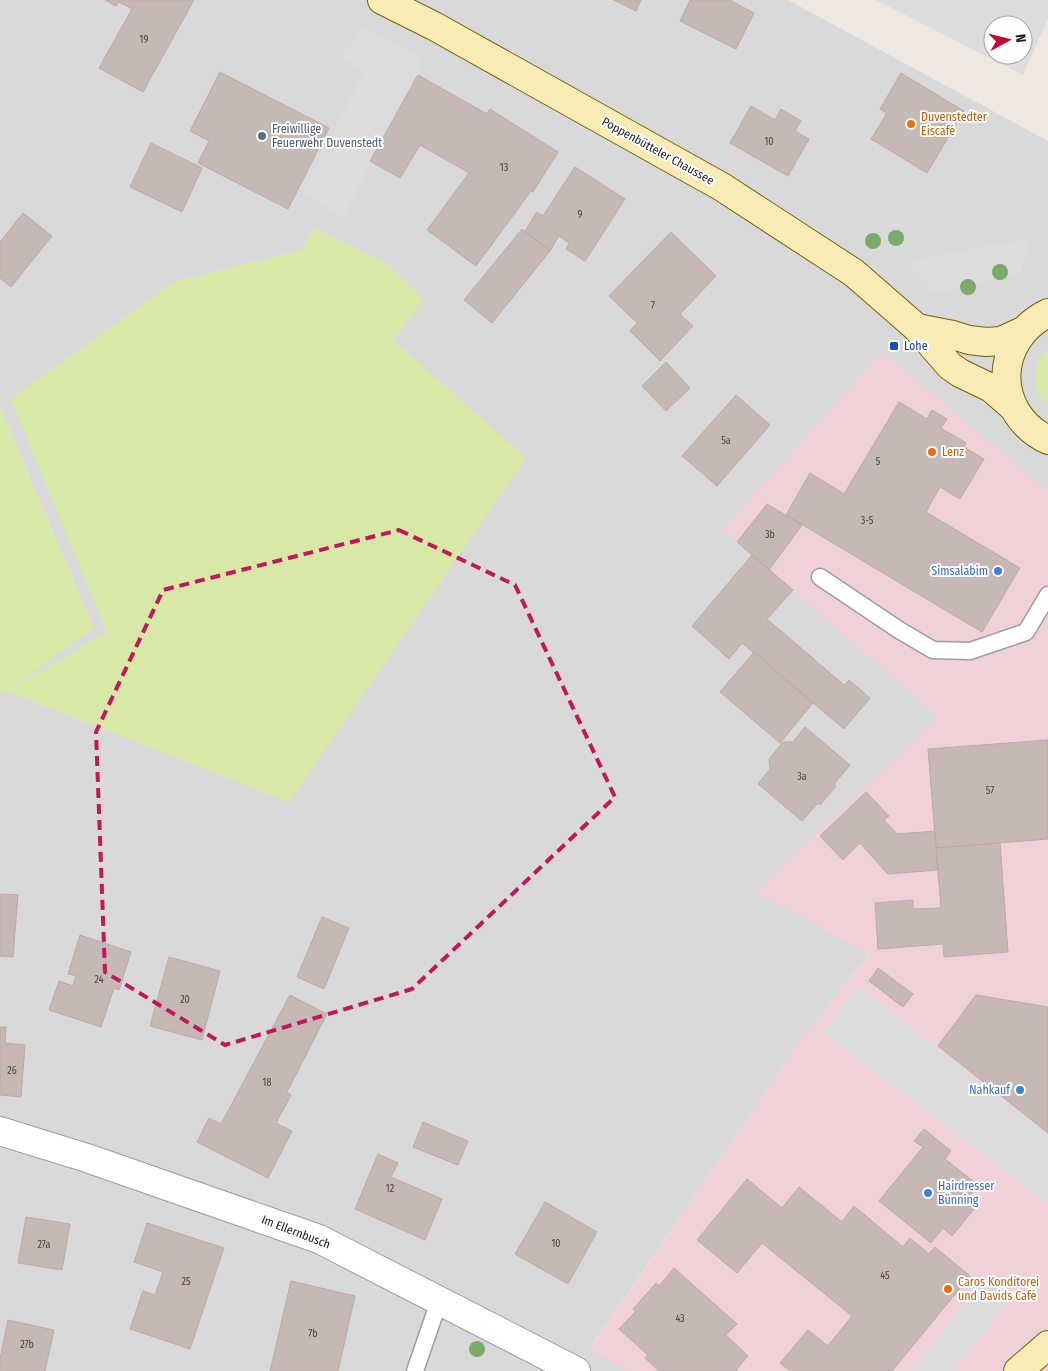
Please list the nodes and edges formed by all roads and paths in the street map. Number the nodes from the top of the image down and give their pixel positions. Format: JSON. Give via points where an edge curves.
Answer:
{"nodes":[{"id":1,"x":382,"y":0,"type":"edge"},
{"id":2,"x":1040,"y":315,"type":"edge"},
{"id":3,"x":916,"y":328,"type":"junction"},
{"id":4,"x":1013,"y":407,"type":"junction"},
{"id":5,"x":1048,"y":440,"type":"edge"},
{"id":6,"x":820,"y":577,"type":"dead end"},
{"id":7,"x":1048,"y":595,"type":"edge"},
{"id":8,"x":0,"y":1131,"type":"edge"},
{"id":9,"x":439,"y":1301,"type":"junction"},
{"id":10,"x":1048,"y":1345,"type":"edge"},
{"id":11,"x":415,"y":1371,"type":"edge"},
{"id":12,"x":576,"y":1371,"type":"edge"},
{"id":13,"x":1018,"y":1371,"type":"edge"}],
"edges":[{"from":1,"to":3,"type":"main road","name":"Poppenbütteler Chaussee","via":[[722,187],[854,273]]},
{"from":2,"to":3,"type":"main road","via":[[1001,341],[969,340]]},
{"from":2,"to":4,"type":"main road","via":[[1014,343],[1007,363],[1006,385]]},
{"from":3,"to":4,"type":"main road","name":"Poppenbütteler Chaussee","via":[[950,366],[991,388]]},
{"from":4,"to":5,"type":"main road","via":[[1026,426]]},
{"from":6,"to":7,"type":"lane","via":[[933,650],[970,651],[1026,632]]},
{"from":8,"to":9,"type":"street","name":"Im Ellernbusch","via":[[319,1239]]},
{"from":9,"to":11,"type":"lane"},
{"from":9,"to":12,"type":"street","name":"Im Ellernbusch"},
{"from":10,"to":13,"type":"main road"}]}
